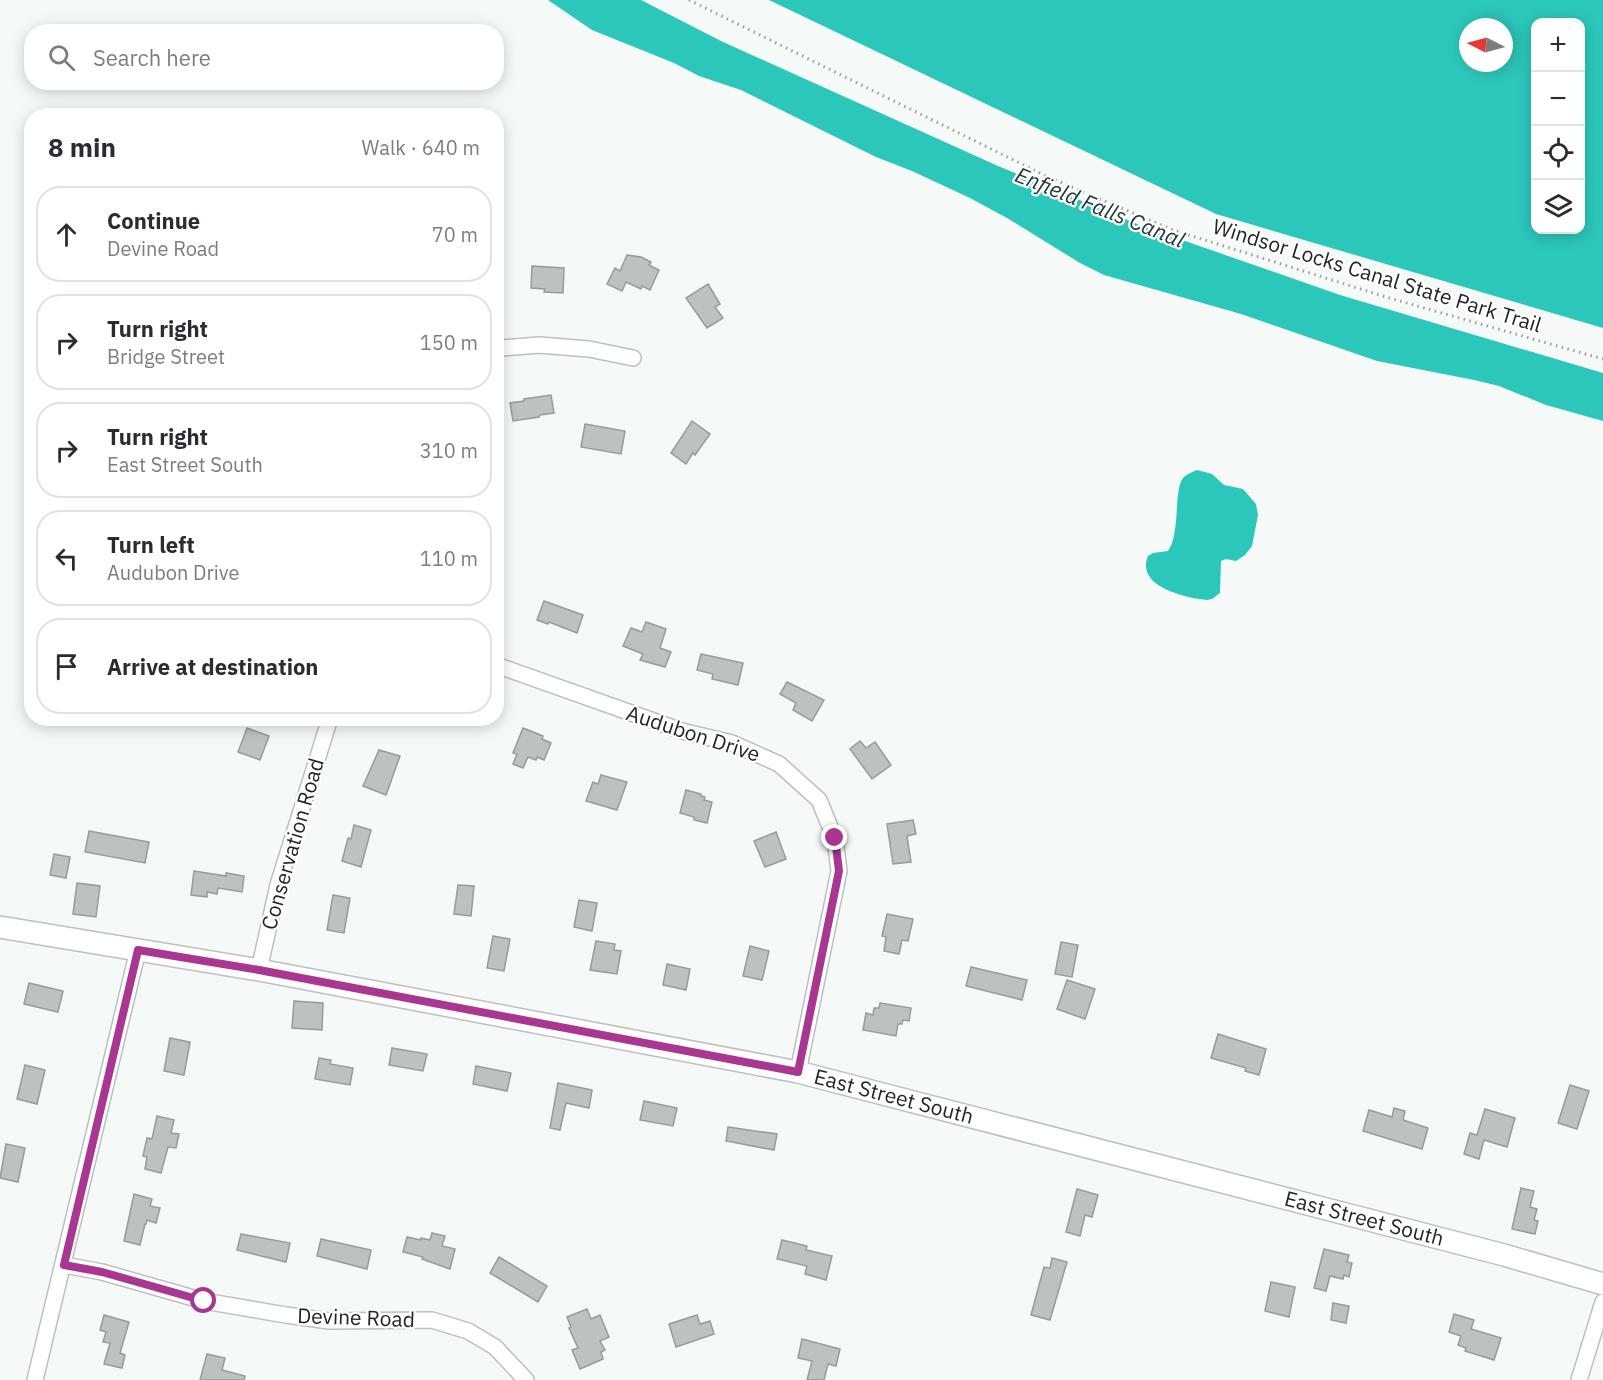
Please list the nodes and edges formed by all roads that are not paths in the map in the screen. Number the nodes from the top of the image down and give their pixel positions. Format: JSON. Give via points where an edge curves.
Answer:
{"nodes":[{"id":1,"x":504,"y":348,"type":"edge"},
{"id":2,"x":633,"y":358,"type":"dead end"},
{"id":3,"x":504,"y":668,"type":"edge"},
{"id":4,"x":328,"y":726,"type":"edge"},
{"id":5,"x":0,"y":927,"type":"edge"},
{"id":6,"x":138,"y":950,"type":"junction"},
{"id":7,"x":259,"y":970,"type":"junction"},
{"id":8,"x":798,"y":1072,"type":"junction"},
{"id":9,"x":64,"y":1265,"type":"junction"},
{"id":10,"x":1603,"y":1284,"type":"edge"},
{"id":11,"x":1603,"y":1302,"type":"edge"},
{"id":12,"x":34,"y":1380,"type":"edge"},
{"id":13,"x":526,"y":1380,"type":"edge"},
{"id":14,"x":1579,"y":1380,"type":"edge"}],
"edges":[{"from":1,"to":2,"type":"street","via":[[539,345]]},
{"from":3,"to":8,"type":"street","name":"Audubon Drive","via":[[682,731],[732,743],[779,764],[819,800],[835,838],[839,871]]},
{"from":4,"to":7,"type":"street","name":"Conservation Road","via":[[278,885]]},
{"from":5,"to":6,"type":"main road","name":"East Street South"},
{"from":6,"to":7,"type":"main road","name":"East Street South"},
{"from":6,"to":9,"type":"street"},
{"from":7,"to":8,"type":"main road","name":"East Street South"},
{"from":8,"to":10,"type":"main road","name":"East Street South"},
{"from":9,"to":12,"type":"street"},
{"from":9,"to":13,"type":"street","name":"Devine Road","via":[[204,1301],[286,1315],[329,1321],[432,1320],[468,1331],[495,1347]]},
{"from":11,"to":14,"type":"street"}]}
